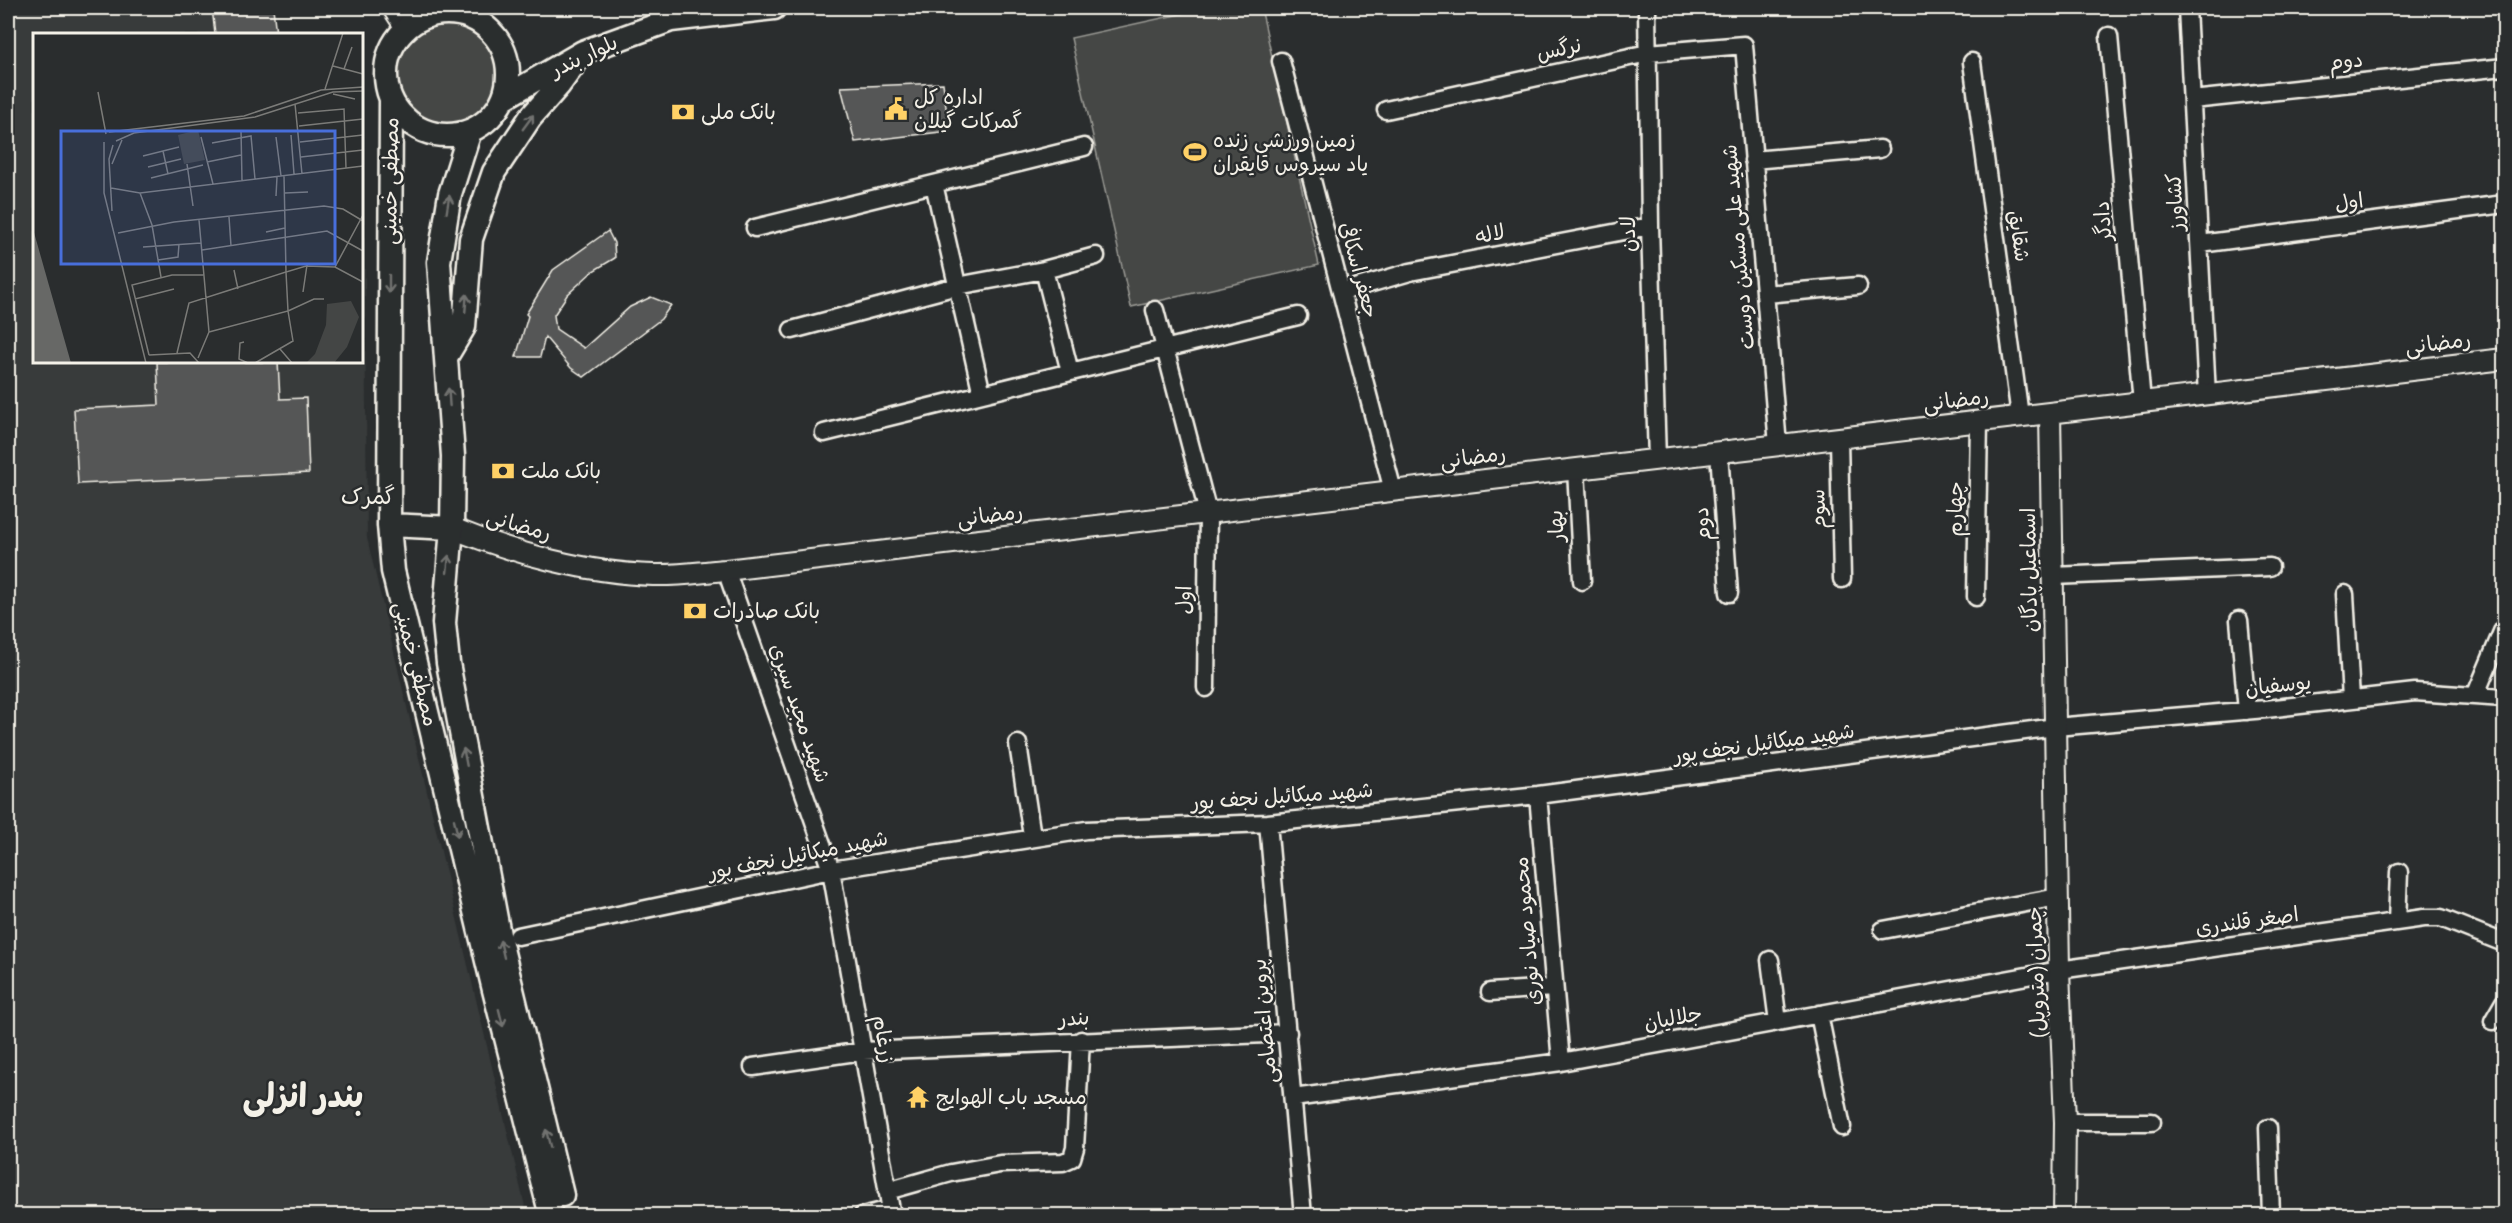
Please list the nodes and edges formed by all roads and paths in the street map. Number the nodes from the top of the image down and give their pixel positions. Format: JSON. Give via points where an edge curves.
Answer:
{"nodes":[{"id":1,"x":393,"y":8,"type":"edge"},
{"id":2,"x":478,"y":8,"type":"edge"},
{"id":3,"x":774,"y":8,"type":"edge"},
{"id":4,"x":1647,"y":8,"type":"edge"},
{"id":5,"x":2187,"y":8,"type":"edge"},
{"id":6,"x":437,"y":13,"type":"junction"},
{"id":7,"x":406,"y":28,"type":"junction"},
{"id":8,"x":2109,"y":36,"type":"dead end"},
{"id":9,"x":1744,"y":45,"type":"joint"},
{"id":10,"x":583,"y":52,"type":"junction"},
{"id":11,"x":1648,"y":53,"type":"junction"},
{"id":12,"x":1281,"y":61,"type":"dead end"},
{"id":13,"x":1972,"y":62,"type":"dead end"},
{"id":14,"x":2505,"y":67,"type":"edge"},
{"id":15,"x":504,"y":98,"type":"junction"},
{"id":16,"x":391,"y":99,"type":"junction"},
{"id":17,"x":2192,"y":100,"type":"junction"},
{"id":18,"x":1386,"y":110,"type":"dead end"},
{"id":19,"x":470,"y":131,"type":"junction"},
{"id":20,"x":1084,"y":147,"type":"dead end"},
{"id":21,"x":1880,"y":149,"type":"dead end"},
{"id":22,"x":1754,"y":160,"type":"junction"},
{"id":23,"x":934,"y":184,"type":"junction"},
{"id":24,"x":2505,"y":204,"type":"edge"},
{"id":25,"x":1650,"y":226,"type":"junction"},
{"id":26,"x":755,"y":228,"type":"dead end"},
{"id":27,"x":2200,"y":244,"type":"junction"},
{"id":28,"x":1096,"y":256,"type":"dead end"},
{"id":29,"x":1044,"y":270,"type":"junction"},
{"id":30,"x":957,"y":286,"type":"junction"},
{"id":31,"x":1858,"y":286,"type":"dead end"},
{"id":32,"x":1341,"y":292,"type":"junction"},
{"id":33,"x":1765,"y":294,"type":"junction"},
{"id":34,"x":1155,"y":310,"type":"dead end"},
{"id":35,"x":1298,"y":316,"type":"dead end"},
{"id":36,"x":792,"y":330,"type":"dead end"},
{"id":37,"x":1165,"y":349,"type":"junction"},
{"id":38,"x":446,"y":357,"type":"junction"},
{"id":39,"x":2505,"y":359,"type":"edge"},
{"id":40,"x":1070,"y":372,"type":"junction"},
{"id":41,"x":982,"y":394,"type":"junction"},
{"id":42,"x":2207,"y":394,"type":"junction"},
{"id":43,"x":2142,"y":402,"type":"junction"},
{"id":44,"x":2050,"y":413,"type":"junction"},
{"id":45,"x":2020,"y":416,"type":"junction"},
{"id":46,"x":1978,"y":421,"type":"junction"},
{"id":47,"x":824,"y":433,"type":"dead end"},
{"id":48,"x":1839,"y":438,"type":"junction"},
{"id":49,"x":1778,"y":445,"type":"junction"},
{"id":50,"x":1719,"y":452,"type":"junction"},
{"id":51,"x":1657,"y":459,"type":"junction"},
{"id":52,"x":1576,"y":469,"type":"junction"},
{"id":53,"x":1393,"y":491,"type":"junction"},
{"id":54,"x":1208,"y":513,"type":"junction"},
{"id":55,"x":389,"y":525,"type":"junction"},
{"id":56,"x":452,"y":528,"type":"junction"},
{"id":57,"x":2270,"y":567,"type":"dead end"},
{"id":58,"x":726,"y":570,"type":"junction"},
{"id":59,"x":2053,"y":576,"type":"junction"},
{"id":60,"x":1842,"y":579,"type":"dead end"},
{"id":61,"x":1582,"y":581,"type":"dead end"},
{"id":62,"x":1729,"y":593,"type":"dead end"},
{"id":63,"x":2345,"y":594,"type":"dead end"},
{"id":64,"x":1976,"y":597,"type":"dead end"},
{"id":65,"x":2239,"y":620,"type":"dead end"},
{"id":66,"x":2505,"y":627,"type":"edge"},
{"id":67,"x":1206,"y":688,"type":"dead end"},
{"id":68,"x":2475,"y":696,"type":"junction"},
{"id":69,"x":2505,"y":698,"type":"edge"},
{"id":70,"x":2351,"y":699,"type":"junction"},
{"id":71,"x":2247,"y":711,"type":"junction"},
{"id":72,"x":2055,"y":727,"type":"junction"},
{"id":73,"x":1018,"y":744,"type":"dead end"},
{"id":74,"x":1538,"y":795,"type":"junction"},
{"id":75,"x":1268,"y":823,"type":"junction"},
{"id":76,"x":1032,"y":836,"type":"junction"},
{"id":77,"x":831,"y":870,"type":"junction"},
{"id":78,"x":2398,"y":872,"type":"dead end"},
{"id":79,"x":2058,"y":897,"type":"junction"},
{"id":80,"x":2397,"y":922,"type":"junction"},
{"id":81,"x":1883,"y":930,"type":"dead end"},
{"id":82,"x":518,"y":936,"type":"dead end"},
{"id":83,"x":2505,"y":943,"type":"edge"},
{"id":84,"x":1770,"y":960,"type":"dead end"},
{"id":85,"x":2059,"y":970,"type":"junction"},
{"id":86,"x":1554,"y":988,"type":"junction"},
{"id":87,"x":1490,"y":992,"type":"dead end"},
{"id":88,"x":2505,"y":1002,"type":"edge"},
{"id":89,"x":1819,"y":1014,"type":"junction"},
{"id":90,"x":2493,"y":1021,"type":"dead end"},
{"id":91,"x":1778,"y":1022,"type":"junction"},
{"id":92,"x":1288,"y":1033,"type":"junction"},
{"id":93,"x":1081,"y":1040,"type":"junction"},
{"id":94,"x":863,"y":1051,"type":"junction"},
{"id":95,"x":1561,"y":1062,"type":"junction"},
{"id":96,"x":753,"y":1067,"type":"dead end"},
{"id":97,"x":1293,"y":1098,"type":"junction"},
{"id":98,"x":2065,"y":1122,"type":"junction"},
{"id":99,"x":2152,"y":1122,"type":"dead end"},
{"id":100,"x":1842,"y":1127,"type":"dead end"},
{"id":101,"x":2268,"y":1128,"type":"dead end"},
{"id":102,"x":887,"y":1191,"type":"junction"},
{"id":103,"x":891,"y":1212,"type":"edge"},
{"id":104,"x":551,"y":1215,"type":"edge"},
{"id":105,"x":567,"y":1215,"type":"edge"},
{"id":106,"x":862,"y":1215,"type":"edge"},
{"id":107,"x":1303,"y":1215,"type":"edge"},
{"id":108,"x":2064,"y":1215,"type":"edge"},
{"id":109,"x":2271,"y":1215,"type":"edge"}],
"edges":[{"from":1,"to":7,"type":"street"},
{"from":2,"to":6,"type":"main road"},
{"from":3,"to":10,"type":"main road","name":"بلوار بندر","via":[[671,20]]},
{"from":4,"to":11,"type":"street","name":"لادن"},
{"from":5,"to":17,"type":"street","name":"کشاورز"},
{"from":6,"to":7,"type":"main road"},
{"from":6,"to":15,"type":"main road","via":[[467,16],[494,35],[508,65]]},
{"from":7,"to":16,"type":"main road","via":[[389,54],[386,77]]},
{"from":8,"to":43,"type":"street","name":"دادگر"},
{"from":9,"to":11,"type":"street","name":"نرگس"},
{"from":9,"to":22,"type":"street","name":"شهید علی مسکین دوست"},
{"from":10,"to":15,"type":"main road","name":"بلوار بندر"},
{"from":38,"to":10,"type":"main road","one_way":true,"via":[[464,327],[471,239],[494,172],[530,118]]},
{"from":11,"to":18,"type":"street","name":"نرگس"},
{"from":11,"to":25,"type":"street","name":"لادن"},
{"from":12,"to":32,"type":"street","name":"جعفر اسکافی"},
{"from":13,"to":45,"type":"street","name":"شقایق"},
{"from":14,"to":17,"type":"street","name":"دوم"},
{"from":15,"to":19,"type":"main road","via":[[496,112]]},
{"from":16,"to":19,"type":"main road","via":[[410,123],[424,131],[439,135]]},
{"from":16,"to":55,"type":"main road","name":"مصطفی خمینی","one_way":true},
{"from":17,"to":27,"type":"street","name":"کشاورز"},
{"from":38,"to":19,"type":"main road","name":"مصطفی خمینی","one_way":true,"via":[[439,262],[450,194]]},
{"from":20,"to":23,"type":"street"},
{"from":21,"to":22,"type":"street"},
{"from":22,"to":33,"type":"street","name":"شهید علی مسکین دوست"},
{"from":23,"to":26,"type":"street"},
{"from":23,"to":30,"type":"street"},
{"from":24,"to":27,"type":"street","name":"اول"},
{"from":25,"to":32,"type":"street","name":"لاله","via":[[1410,272]]},
{"from":25,"to":51,"type":"street","name":"لادن"},
{"from":27,"to":42,"type":"street","name":"کشاورز"},
{"from":28,"to":29,"type":"street"},
{"from":29,"to":30,"type":"street"},
{"from":29,"to":40,"type":"street"},
{"from":30,"to":36,"type":"street"},
{"from":30,"to":41,"type":"street"},
{"from":31,"to":33,"type":"street"},
{"from":32,"to":53,"type":"street","name":"جعفر اسکافی"},
{"from":33,"to":49,"type":"street","name":"شهید علی مسکین دوست"},
{"from":34,"to":37,"type":"street","name":"اول"},
{"from":35,"to":37,"type":"street"},
{"from":37,"to":40,"type":"street"},
{"from":37,"to":54,"type":"street","name":"اول"},
{"from":56,"to":38,"type":"main road","name":"مصطفی خمینی","one_way":true,"via":[[453,456]]},
{"from":39,"to":42,"type":"street","name":"رمضانی"},
{"from":40,"to":41,"type":"street"},
{"from":41,"to":47,"type":"street"},
{"from":42,"to":43,"type":"street","name":"رمضانی"},
{"from":43,"to":44,"type":"street","name":"رمضانی"},
{"from":44,"to":45,"type":"street","name":"رمضانی"},
{"from":44,"to":59,"type":"street","name":"اسماعیل پادگان"},
{"from":45,"to":46,"type":"street","name":"رمضانی"},
{"from":46,"to":48,"type":"street","name":"رمضانی"},
{"from":46,"to":64,"type":"street","name":"چهارم"},
{"from":48,"to":49,"type":"street","name":"رمضانی"},
{"from":48,"to":60,"type":"street","name":"سوم"},
{"from":49,"to":50,"type":"street","name":"رمضانی"},
{"from":50,"to":51,"type":"street","name":"رمضانی"},
{"from":50,"to":62,"type":"street","name":"دوم"},
{"from":51,"to":52,"type":"street","name":"رمضانی"},
{"from":52,"to":53,"type":"street","name":"رمضانی"},
{"from":52,"to":61,"type":"street","name":"بهار"},
{"from":53,"to":54,"type":"street","name":"رمضانی"},
{"from":54,"to":58,"type":"street","name":"رمضانی"},
{"from":54,"to":67,"type":"street","name":"اول"},
{"from":55,"to":56,"type":"main road"},
{"from":55,"to":104,"type":"main road","name":"مصطفی خمینی","one_way":true,"via":[[393,571]]},
{"from":56,"to":58,"type":"street","name":"رمضانی","via":[[552,560],[627,574],[656,576]]},
{"from":105,"to":56,"type":"main road","name":"مصطفی خمینی","one_way":true,"via":[[500,940],[448,663],[444,623]]},
{"from":57,"to":59,"type":"street"},
{"from":58,"to":77,"type":"street","name":"شهید مجید سیری"},
{"from":59,"to":72,"type":"street","name":"اسماعیل پادگان"},
{"from":63,"to":70,"type":"street"},
{"from":65,"to":71,"type":"street"},
{"from":66,"to":68,"type":"street"},
{"from":68,"to":69,"type":"street","name":"یوسفیان"},
{"from":68,"to":70,"type":"street","name":"یوسفیان","via":[[2415,692]]},
{"from":70,"to":71,"type":"street","name":"یوسفیان"},
{"from":71,"to":72,"type":"street","name":"یوسفیان"},
{"from":72,"to":74,"type":"street","name":"شهید میکائیل نجف پور"},
{"from":72,"to":79,"type":"street","name":"چمران (متروپل)"},
{"from":73,"to":76,"type":"street"},
{"from":74,"to":75,"type":"street","name":"شهید میکائیل نجف پور"},
{"from":74,"to":86,"type":"street","name":"محمود صیاد نوری"},
{"from":75,"to":76,"type":"street","name":"شهید میکائیل نجف پور","via":[[1086,830]]},
{"from":75,"to":92,"type":"street","name":"پروین اعتصامی"},
{"from":76,"to":77,"type":"street","name":"شهید میکائیل نجف پور"},
{"from":77,"to":82,"type":"street","name":"شهید میکائیل نجف پور"},
{"from":77,"to":94,"type":"street","name":"زرغام"},
{"from":78,"to":80,"type":"street"},
{"from":79,"to":81,"type":"street"},
{"from":79,"to":85,"type":"street","name":"چمران (متروپل)"},
{"from":80,"to":83,"type":"street","name":"اصغر قلندری","via":[[2441,918]]},
{"from":80,"to":85,"type":"street","name":"اصغر قلندری"},
{"from":84,"to":91,"type":"street"},
{"from":85,"to":89,"type":"street","name":"جلالیان"},
{"from":85,"to":98,"type":"street","name":"چمران (متروپل)"},
{"from":86,"to":87,"type":"street"},
{"from":86,"to":95,"type":"street","name":"محمود صیاد نوری"},
{"from":88,"to":90,"type":"street"},
{"from":89,"to":91,"type":"street","name":"جلالیان"},
{"from":89,"to":100,"type":"street"},
{"from":91,"to":95,"type":"street","name":"جلالیان"},
{"from":92,"to":93,"type":"street","name":"بندر"},
{"from":92,"to":97,"type":"street","name":"پروین اعتصامی"},
{"from":93,"to":94,"type":"street","name":"بندر"},
{"from":93,"to":102,"type":"street","via":[[1076,1148],[1072,1158],[1063,1162],[1000,1164]]},
{"from":94,"to":96,"type":"street","name":"بندر"},
{"from":94,"to":102,"type":"street","name":"زرغام"},
{"from":95,"to":97,"type":"street","name":"جلالیان"},
{"from":97,"to":107,"type":"street","name":"پروین اعتصامی"},
{"from":98,"to":99,"type":"street"},
{"from":98,"to":108,"type":"street","name":"چمران (متروپل)"},
{"from":101,"to":109,"type":"street"},
{"from":102,"to":103,"type":"street","name":"زرغام"},
{"from":103,"to":106,"type":"street"}]}
